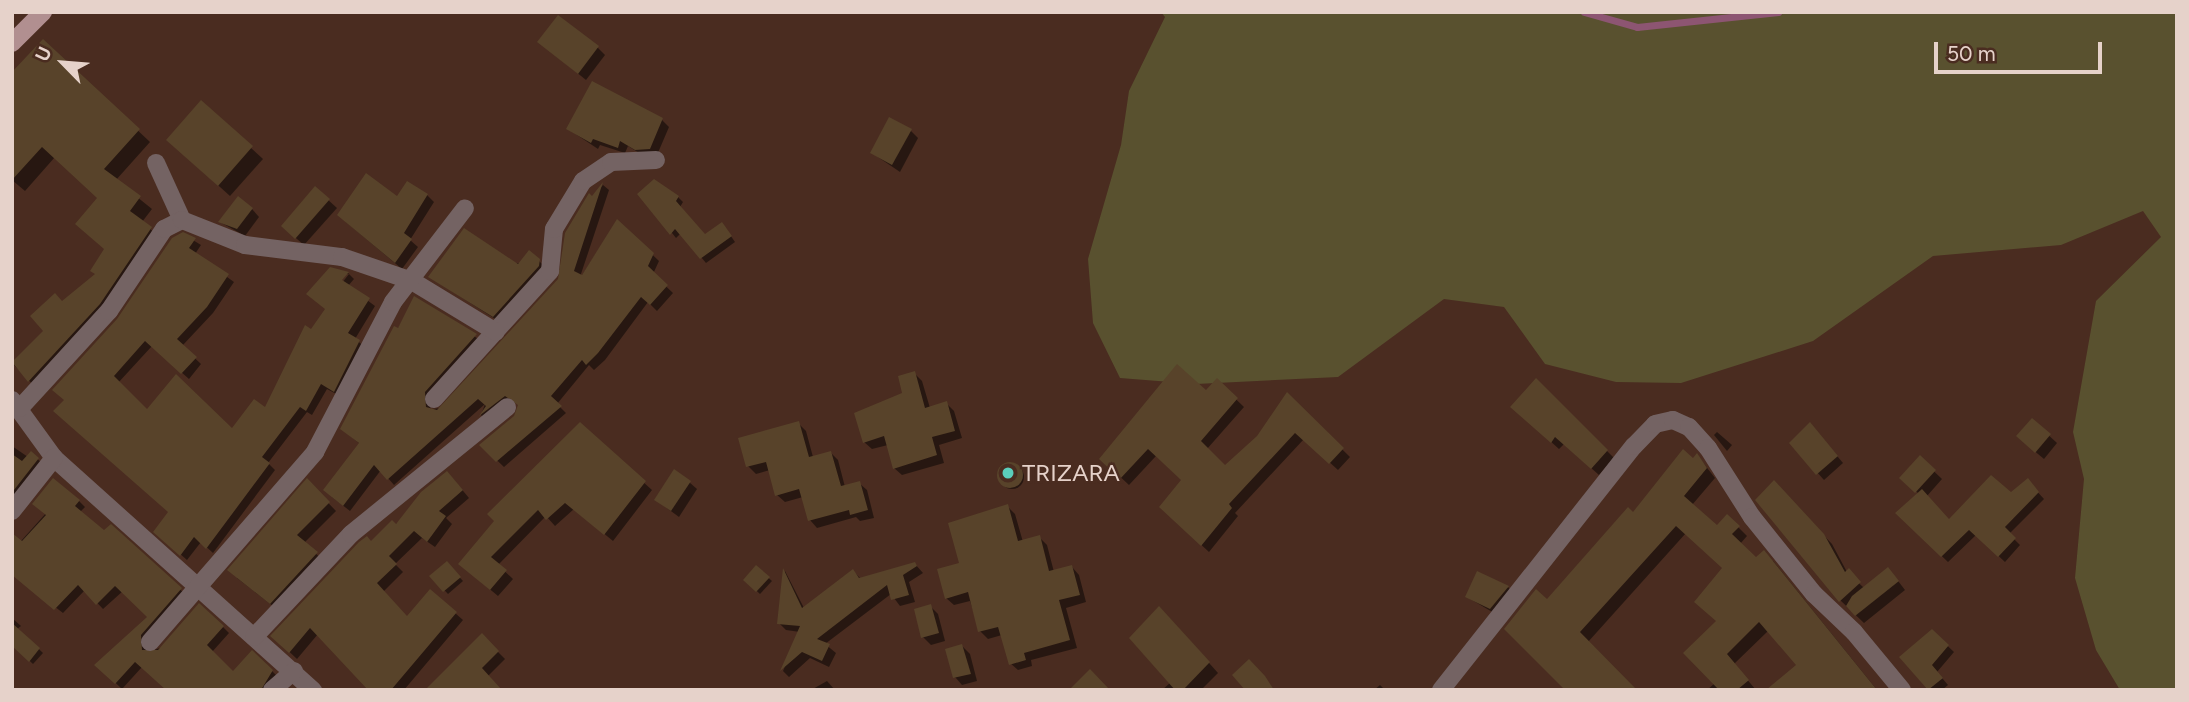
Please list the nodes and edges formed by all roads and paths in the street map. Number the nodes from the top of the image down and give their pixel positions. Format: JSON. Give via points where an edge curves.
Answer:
{"nodes":[{"id":1,"x":43,"y":12,"type":"edge"},
{"id":2,"x":12,"y":43,"type":"edge"},
{"id":3,"x":656,"y":160,"type":"dead end"},
{"id":4,"x":156,"y":163,"type":"dead end"},
{"id":5,"x":465,"y":208,"type":"dead end"},
{"id":6,"x":182,"y":220,"type":"junction"},
{"id":7,"x":412,"y":281,"type":"junction"},
{"id":8,"x":496,"y":332,"type":"junction"},
{"id":9,"x":433,"y":399,"type":"dead end"},
{"id":10,"x":16,"y":404,"type":"edge"},
{"id":11,"x":507,"y":407,"type":"dead end"},
{"id":12,"x":54,"y":458,"type":"junction"},
{"id":13,"x":12,"y":511,"type":"edge"},
{"id":14,"x":196,"y":587,"type":"junction"},
{"id":15,"x":254,"y":637,"type":"junction"},
{"id":16,"x":150,"y":642,"type":"dead end"},
{"id":17,"x":294,"y":671,"type":"junction"},
{"id":18,"x":272,"y":690,"type":"edge"},
{"id":19,"x":313,"y":690,"type":"edge"},
{"id":20,"x":1441,"y":690,"type":"edge"},
{"id":21,"x":1902,"y":690,"type":"edge"}],
"edges":[{"from":1,"to":2,"type":"main road"},
{"from":3,"to":8,"type":"street","via":[[611,162],[583,180],[554,229],[550,271]]},
{"from":4,"to":6,"type":"street"},
{"from":5,"to":7,"type":"street"},
{"from":6,"to":7,"type":"street","via":[[245,244],[342,257]]},
{"from":6,"to":10,"type":"street","via":[[164,229],[109,311]]},
{"from":7,"to":8,"type":"street"},
{"from":7,"to":14,"type":"street","via":[[366,349],[315,452]]},
{"from":8,"to":9,"type":"street"},
{"from":10,"to":12,"type":"street"},
{"from":11,"to":15,"type":"street","via":[[351,534]]},
{"from":12,"to":13,"type":"street"},
{"from":12,"to":14,"type":"street"},
{"from":14,"to":15,"type":"street"},
{"from":14,"to":16,"type":"street"},
{"from":15,"to":17,"type":"street"},
{"from":17,"to":18,"type":"street"},
{"from":17,"to":19,"type":"street"},
{"from":20,"to":21,"type":"street","via":[[1634,446],[1655,424],[1673,420],[1689,427],[1708,448],[1752,517],[1814,594],[1854,632]]}]}
